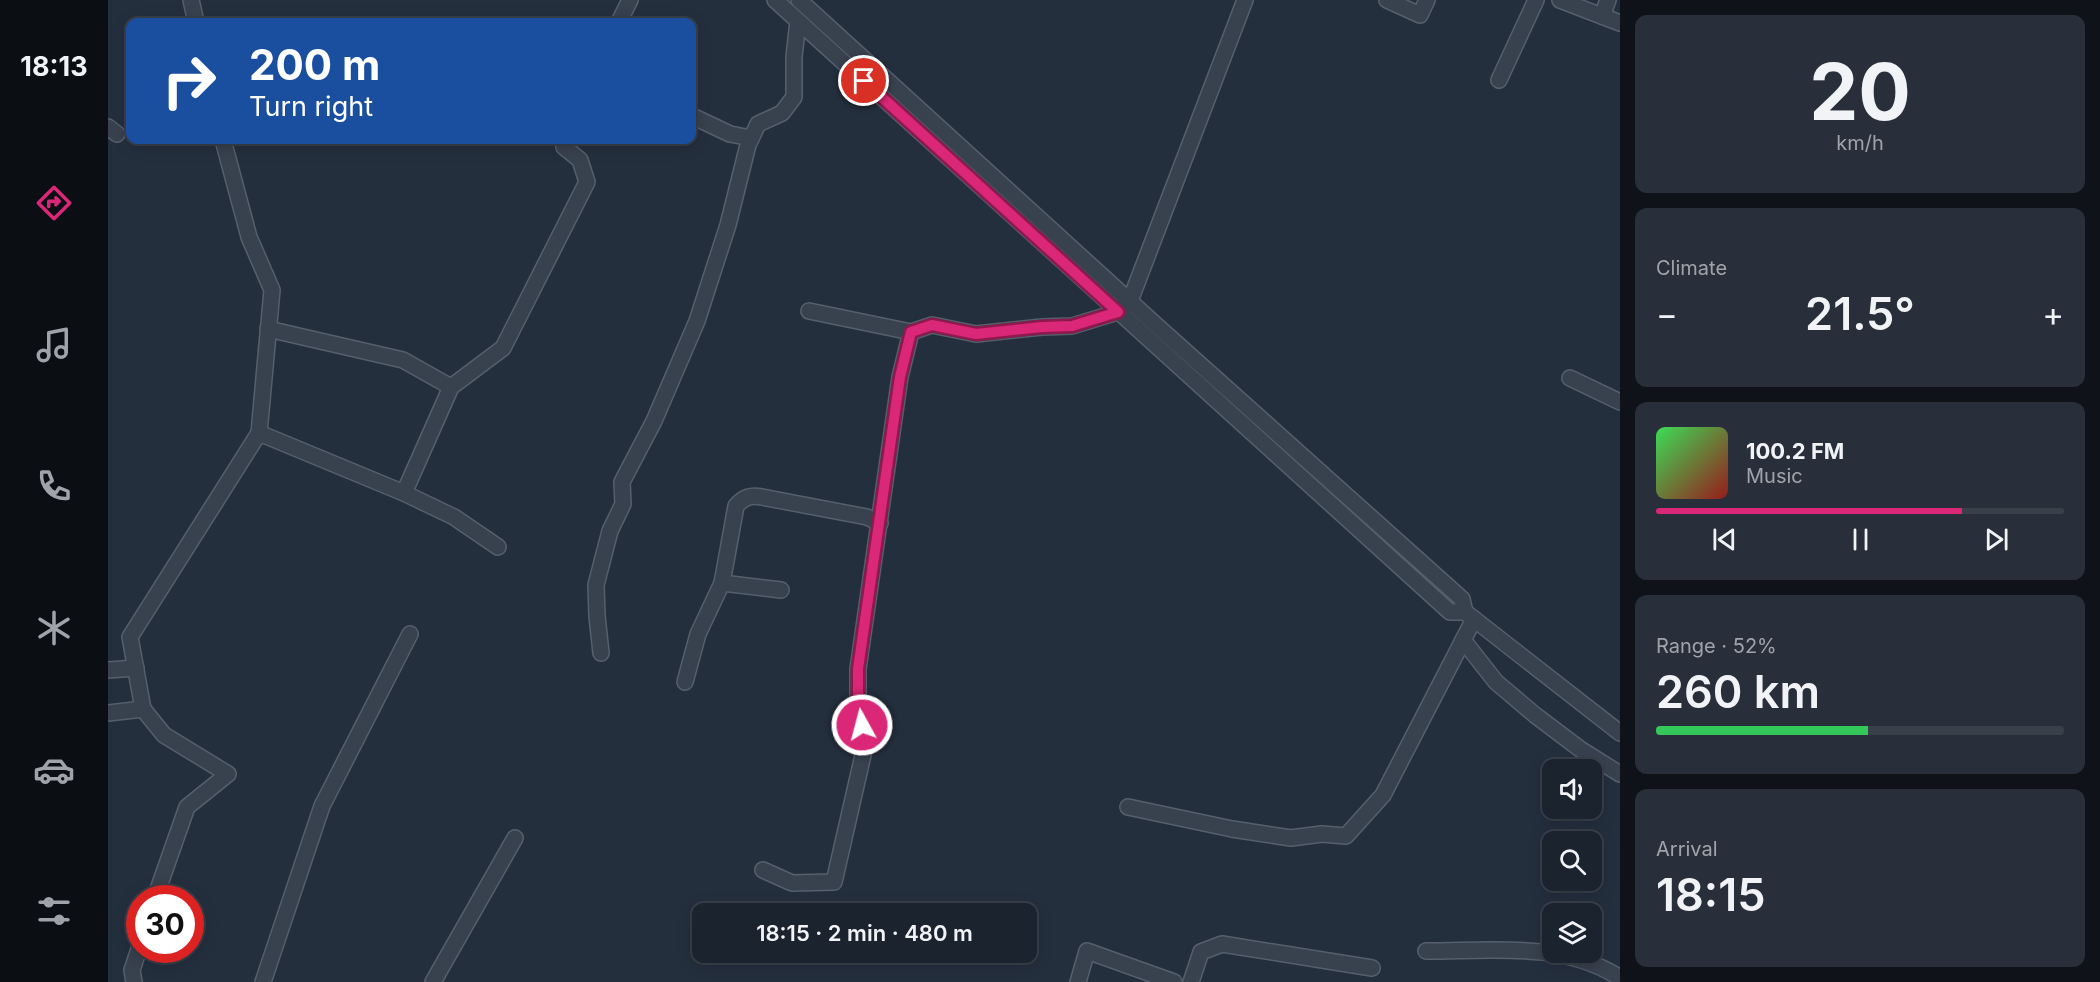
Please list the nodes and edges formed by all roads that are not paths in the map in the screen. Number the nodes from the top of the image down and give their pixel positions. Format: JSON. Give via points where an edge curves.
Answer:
{"nodes":[{"id":1,"x":191,"y":0,"type":"edge"},
{"id":2,"x":630,"y":0,"type":"edge"},
{"id":3,"x":775,"y":0,"type":"edge"},
{"id":4,"x":799,"y":0,"type":"edge"},
{"id":5,"x":1245,"y":0,"type":"edge"},
{"id":6,"x":1387,"y":0,"type":"edge"},
{"id":7,"x":1427,"y":0,"type":"edge"},
{"id":8,"x":1536,"y":0,"type":"edge"},
{"id":9,"x":1560,"y":0,"type":"edge"},
{"id":10,"x":1608,"y":0,"type":"edge"},
{"id":11,"x":1602,"y":16,"type":"junction"},
{"id":12,"x":195,"y":18,"type":"edge"},
{"id":13,"x":621,"y":18,"type":"edge"},
{"id":14,"x":798,"y":21,"type":"junction"},
{"id":15,"x":1620,"y":23,"type":"edge"},
{"id":16,"x":1500,"y":80,"type":"dead end"},
{"id":17,"x":696,"y":118,"type":"edge"},
{"id":18,"x":752,"y":138,"type":"junction"},
{"id":19,"x":224,"y":144,"type":"edge"},
{"id":20,"x":566,"y":144,"type":"edge"},
{"id":21,"x":1124,"y":306,"type":"junction"},
{"id":22,"x":810,"y":311,"type":"dead end"},
{"id":23,"x":268,"y":329,"type":"junction"},
{"id":24,"x":911,"y":332,"type":"junction"},
{"id":25,"x":1569,"y":378,"type":"dead end"},
{"id":26,"x":451,"y":387,"type":"junction"},
{"id":27,"x":1620,"y":402,"type":"edge"},
{"id":28,"x":260,"y":433,"type":"junction"},
{"id":29,"x":404,"y":493,"type":"junction"},
{"id":30,"x":880,"y":523,"type":"junction"},
{"id":31,"x":498,"y":547,"type":"dead end"},
{"id":32,"x":722,"y":583,"type":"junction"},
{"id":33,"x":781,"y":590,"type":"dead end"},
{"id":34,"x":1470,"y":616,"type":"junction"},
{"id":35,"x":410,"y":634,"type":"dead end"},
{"id":36,"x":1463,"y":640,"type":"junction"},
{"id":37,"x":602,"y":653,"type":"dead end"},
{"id":38,"x":136,"y":669,"type":"junction"},
{"id":39,"x":108,"y":670,"type":"edge"},
{"id":40,"x":686,"y":682,"type":"dead end"},
{"id":41,"x":143,"y":709,"type":"junction"},
{"id":42,"x":108,"y":713,"type":"edge"},
{"id":43,"x":1620,"y":733,"type":"edge"},
{"id":44,"x":1620,"y":774,"type":"edge"},
{"id":45,"x":1128,"y":807,"type":"dead end"},
{"id":46,"x":515,"y":838,"type":"dead end"},
{"id":47,"x":763,"y":870,"type":"dead end"},
{"id":48,"x":160,"y":885,"type":"edge"},
{"id":49,"x":1426,"y":951,"type":"dead end"},
{"id":50,"x":134,"y":963,"type":"edge"},
{"id":51,"x":1372,"y":968,"type":"dead end"},
{"id":52,"x":1620,"y":978,"type":"edge"},
{"id":53,"x":134,"y":982,"type":"edge"},
{"id":54,"x":263,"y":982,"type":"edge"},
{"id":55,"x":433,"y":982,"type":"edge"},
{"id":56,"x":1078,"y":982,"type":"edge"},
{"id":57,"x":1174,"y":982,"type":"edge"},
{"id":58,"x":1191,"y":982,"type":"edge"}],
"edges":[{"from":1,"to":12,"type":"street"},
{"from":2,"to":13,"type":"street"},
{"from":3,"to":14,"type":"street"},
{"from":4,"to":21,"type":"street"},
{"from":5,"to":21,"type":"street"},
{"from":6,"to":7,"type":"street","via":[[1420,15]]},
{"from":8,"to":16,"type":"street"},
{"from":9,"to":11,"type":"street"},
{"from":10,"to":11,"type":"street"},
{"from":11,"to":15,"type":"street"},
{"from":14,"to":18,"type":"street","via":[[794,97],[782,113],[758,124]]},
{"from":14,"to":21,"type":"street"},
{"from":17,"to":18,"type":"street","via":[[730,134]]},
{"from":18,"to":37,"type":"street","via":[[697,321],[654,421],[622,482],[623,504],[610,531],[596,585]]},
{"from":19,"to":23,"type":"street","via":[[249,237],[272,290]]},
{"from":20,"to":26,"type":"street","via":[[564,147],[580,160],[587,182],[503,348]]},
{"from":21,"to":24,"type":"street","via":[[1072,326],[976,334],[932,325]]},
{"from":21,"to":34,"type":"street","via":[[1450,612]]},
{"from":22,"to":24,"type":"street"},
{"from":23,"to":26,"type":"street","via":[[403,360]]},
{"from":23,"to":28,"type":"street"},
{"from":24,"to":30,"type":"street","via":[[900,377]]},
{"from":25,"to":27,"type":"street"},
{"from":26,"to":29,"type":"street"},
{"from":28,"to":29,"type":"street"},
{"from":28,"to":38,"type":"street","via":[[130,637]]},
{"from":29,"to":31,"type":"street","via":[[454,517]]},
{"from":30,"to":32,"type":"street","via":[[867,517],[753,495],[743,498],[736,506]]},
{"from":30,"to":47,"type":"street","via":[[858,669],[858,708],[866,742],[834,882],[792,883]]},
{"from":32,"to":33,"type":"street"},
{"from":32,"to":40,"type":"street","via":[[699,634]]},
{"from":34,"to":36,"type":"street"},
{"from":34,"to":43,"type":"street"},
{"from":35,"to":54,"type":"street","via":[[322,806]]},
{"from":36,"to":44,"type":"street","via":[[1496,682],[1580,749]]},
{"from":36,"to":45,"type":"street","via":[[1383,795],[1346,836],[1291,838]]},
{"from":38,"to":39,"type":"street"},
{"from":38,"to":41,"type":"street"},
{"from":41,"to":42,"type":"street"},
{"from":41,"to":48,"type":"street","via":[[164,735],[228,774],[187,807]]},
{"from":46,"to":55,"type":"street"},
{"from":49,"to":52,"type":"street","via":[[1550,952],[1605,968]]},
{"from":50,"to":53,"type":"street"},
{"from":51,"to":58,"type":"street","via":[[1222,944],[1201,952]]},
{"from":56,"to":57,"type":"street","via":[[1087,951]]}]}
